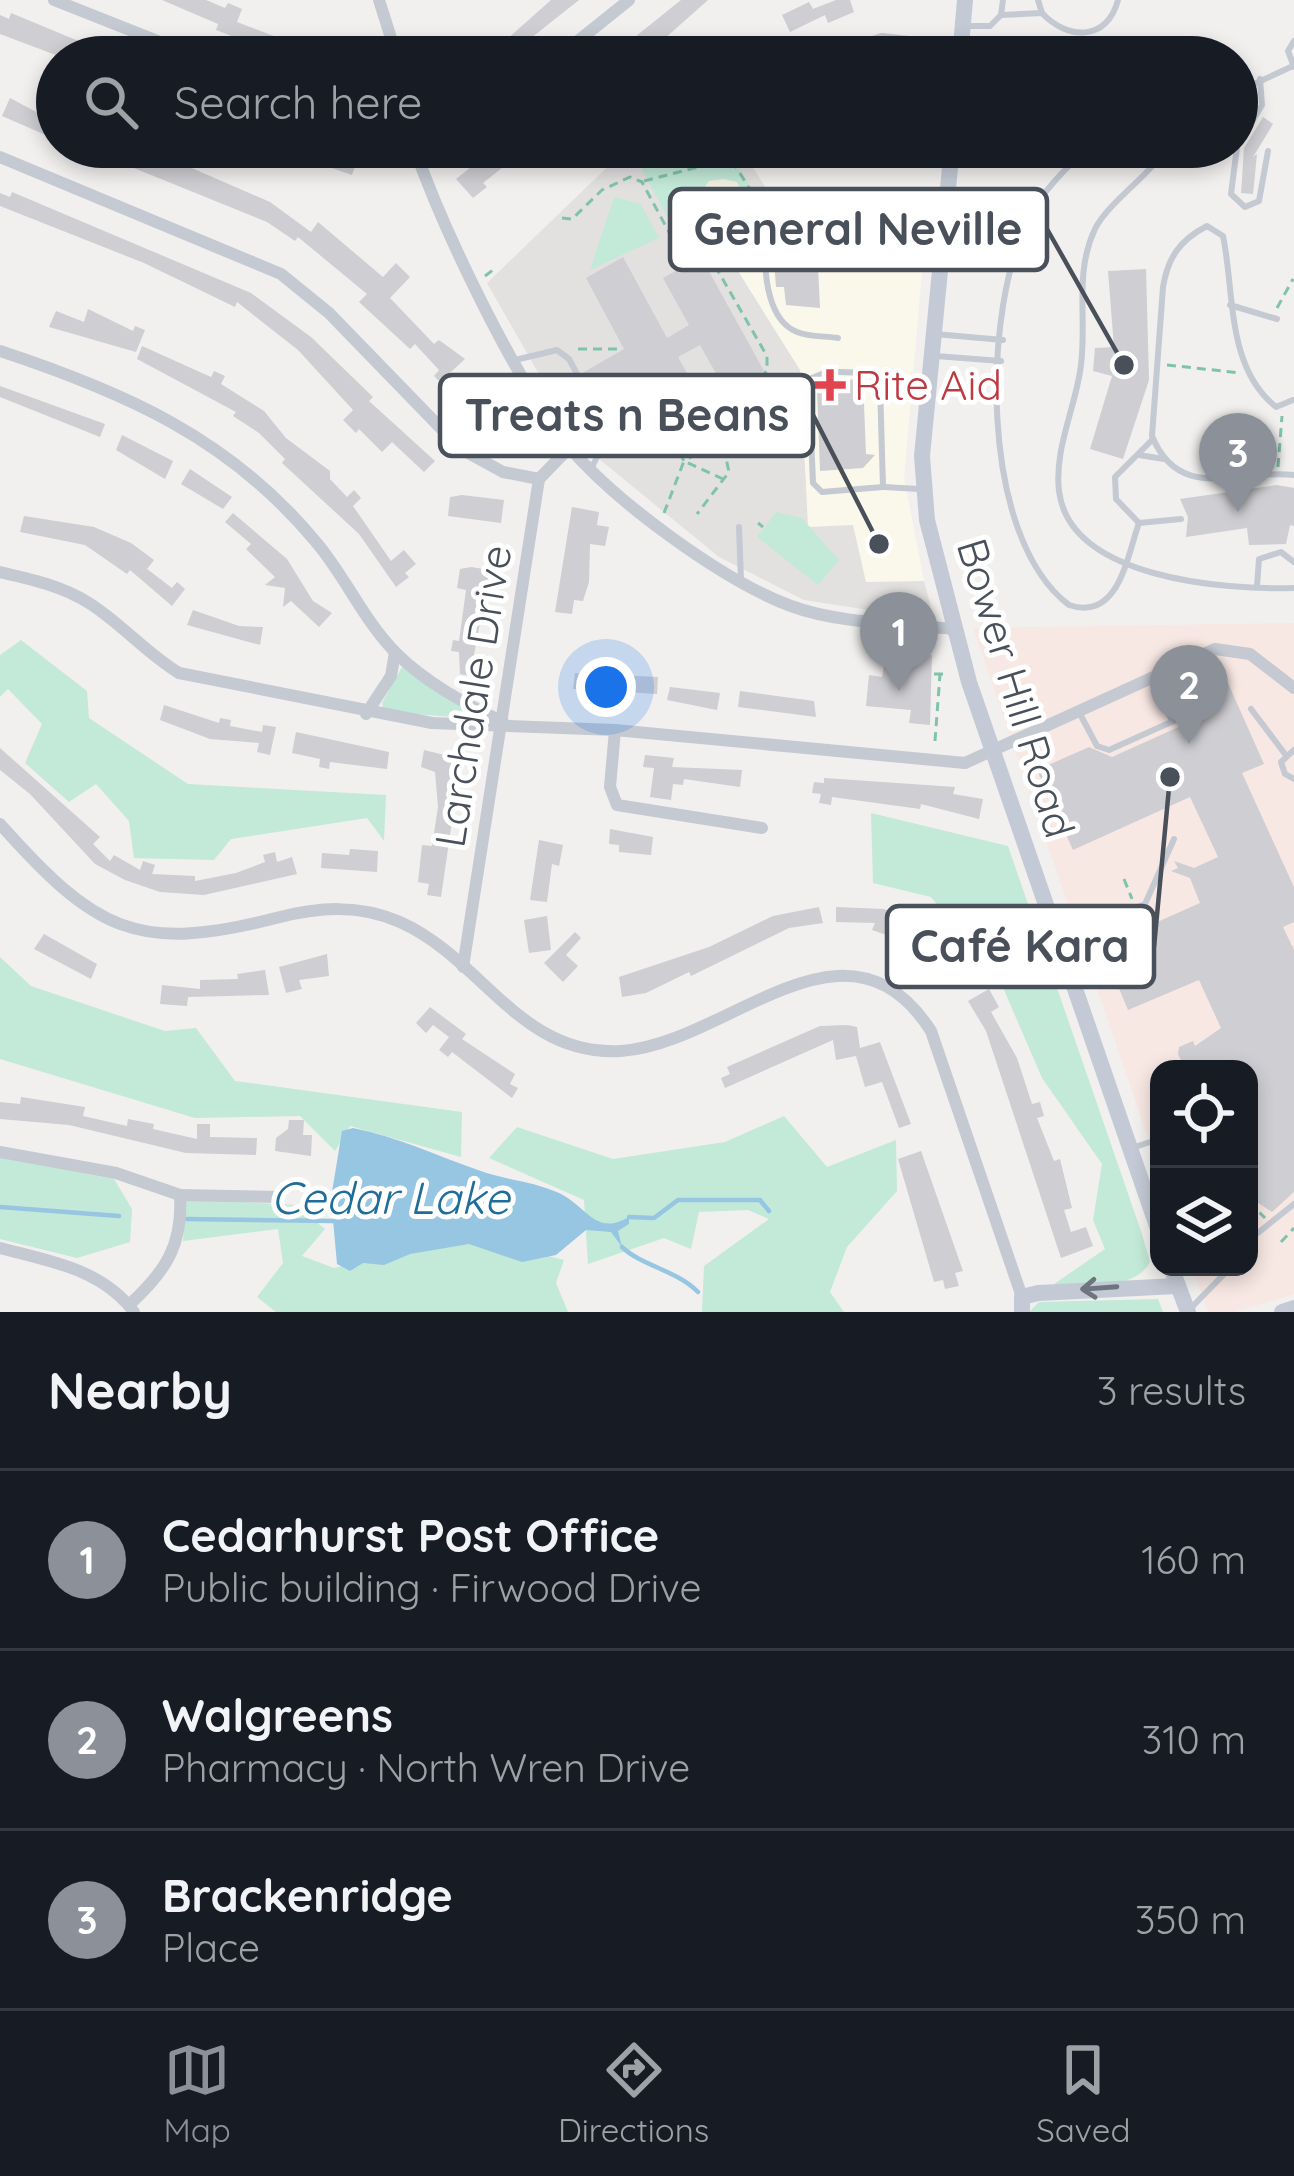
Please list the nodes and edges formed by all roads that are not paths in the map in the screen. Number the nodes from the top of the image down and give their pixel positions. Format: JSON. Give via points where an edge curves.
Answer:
{"nodes":[{"id":1,"x":54,"y":0,"type":"edge"},
{"id":2,"x":379,"y":0,"type":"edge"},
{"id":3,"x":628,"y":0,"type":"edge"},
{"id":4,"x":965,"y":0,"type":"edge"},
{"id":5,"x":1003,"y":0,"type":"edge"},
{"id":6,"x":1038,"y":0,"type":"edge"},
{"id":7,"x":1118,"y":0,"type":"edge"},
{"id":8,"x":1042,"y":13,"type":"junction"},
{"id":9,"x":1000,"y":15,"type":"junction"},
{"id":10,"x":963,"y":26,"type":"junction"},
{"id":11,"x":145,"y":36,"type":"edge"},
{"id":12,"x":390,"y":36,"type":"edge"},
{"id":13,"x":584,"y":36,"type":"edge"},
{"id":14,"x":962,"y":36,"type":"edge"},
{"id":15,"x":1294,"y":41,"type":"edge"},
{"id":16,"x":1293,"y":66,"type":"edge"},
{"id":17,"x":1260,"y":79,"type":"joint"},
{"id":18,"x":1258,"y":112,"type":"edge"},
{"id":19,"x":1268,"y":151,"type":"dead end"},
{"id":20,"x":0,"y":158,"type":"edge"},
{"id":21,"x":424,"y":168,"type":"edge"},
{"id":22,"x":950,"y":168,"type":"edge"},
{"id":23,"x":1065,"y":168,"type":"edge"},
{"id":24,"x":1154,"y":168,"type":"edge"},
{"id":25,"x":1235,"y":168,"type":"edge"},
{"id":26,"x":766,"y":252,"type":"dead end"},
{"id":27,"x":884,"y":254,"type":"dead end"},
{"id":28,"x":941,"y":267,"type":"junction"},
{"id":29,"x":1230,"y":305,"type":"junction"},
{"id":30,"x":1277,"y":319,"type":"road end"},
{"id":31,"x":935,"y":334,"type":"junction"},
{"id":32,"x":838,"y":338,"type":"dead end"},
{"id":33,"x":1003,"y":340,"type":"junction"},
{"id":34,"x":0,"y":351,"type":"edge"},
{"id":35,"x":932,"y":356,"type":"junction"},
{"id":36,"x":515,"y":360,"type":"junction"},
{"id":37,"x":1001,"y":362,"type":"junction"},
{"id":38,"x":839,"y":372,"type":"dead end"},
{"id":39,"x":824,"y":373,"type":"dead end"},
{"id":40,"x":880,"y":385,"type":"junction"},
{"id":41,"x":929,"y":387,"type":"junction"},
{"id":42,"x":1292,"y":400,"type":"edge"},
{"id":43,"x":1153,"y":439,"type":"junction"},
{"id":44,"x":570,"y":447,"type":"junction"},
{"id":45,"x":1139,"y":455,"type":"junction"},
{"id":46,"x":1164,"y":459,"type":"junction"},
{"id":47,"x":592,"y":466,"type":"junction"},
{"id":48,"x":1294,"y":475,"type":"edge"},
{"id":49,"x":539,"y":479,"type":"junction"},
{"id":50,"x":883,"y":488,"type":"junction"},
{"id":51,"x":922,"y":489,"type":"junction"},
{"id":52,"x":1181,"y":519,"type":"dead end"},
{"id":53,"x":1138,"y":523,"type":"junction"},
{"id":54,"x":739,"y":527,"type":"dead end"},
{"id":55,"x":1294,"y":562,"type":"edge"},
{"id":56,"x":1126,"y":567,"type":"junction"},
{"id":57,"x":0,"y":572,"type":"edge"},
{"id":58,"x":741,"y":584,"type":"junction"},
{"id":59,"x":1257,"y":586,"type":"junction"},
{"id":60,"x":1294,"y":588,"type":"edge"},
{"id":61,"x":953,"y":629,"type":"junction"},
{"id":62,"x":395,"y":652,"type":"junction"},
{"id":63,"x":1151,"y":676,"type":"junction"},
{"id":64,"x":1294,"y":688,"type":"edge"},
{"id":65,"x":1078,"y":709,"type":"junction"},
{"id":66,"x":1251,"y":709,"type":"dead end"},
{"id":67,"x":366,"y":714,"type":"junction"},
{"id":68,"x":1189,"y":714,"type":"dead end"},
{"id":69,"x":1172,"y":721,"type":"junction"},
{"id":70,"x":503,"y":722,"type":"junction"},
{"id":71,"x":615,"y":730,"type":"junction"},
{"id":72,"x":993,"y":752,"type":"junction"},
{"id":73,"x":1290,"y":752,"type":"edge"},
{"id":74,"x":1294,"y":779,"type":"edge"},
{"id":75,"x":0,"y":824,"type":"edge"},
{"id":76,"x":762,"y":828,"type":"dead end"},
{"id":77,"x":1174,"y":839,"type":"dead end"},
{"id":78,"x":1059,"y":940,"type":"junction"},
{"id":79,"x":463,"y":967,"type":"junction"},
{"id":80,"x":1150,"y":1141,"type":"edge"},
{"id":81,"x":1131,"y":1148,"type":"junction"},
{"id":82,"x":0,"y":1152,"type":"edge"},
{"id":83,"x":179,"y":1195,"type":"junction"},
{"id":84,"x":280,"y":1197,"type":"dead end"},
{"id":85,"x":1294,"y":1204,"type":"edge"},
{"id":86,"x":1150,"y":1205,"type":"edge"},
{"id":87,"x":1258,"y":1233,"type":"edge"},
{"id":88,"x":0,"y":1248,"type":"edge"},
{"id":89,"x":1174,"y":1276,"type":"edge"},
{"id":90,"x":1223,"y":1276,"type":"edge"},
{"id":91,"x":1177,"y":1286,"type":"junction"},
{"id":92,"x":1022,"y":1304,"type":"edge"},
{"id":93,"x":132,"y":1308,"type":"edge"},
{"id":94,"x":1294,"y":1308,"type":"edge"},
{"id":95,"x":1188,"y":1312,"type":"edge"},
{"id":96,"x":1282,"y":1312,"type":"edge"}],
"edges":[{"from":1,"to":11,"type":"street"},
{"from":2,"to":12,"type":"street"},
{"from":3,"to":13,"type":"street"},
{"from":4,"to":10,"type":"main road"},
{"from":5,"to":9,"type":"lane"},
{"from":6,"to":8,"type":"lane"},
{"from":7,"to":8,"type":"lane","via":[[1107,22],[1083,34],[1056,28]]},
{"from":8,"to":9,"type":"lane"},
{"from":9,"to":10,"type":"lane","via":[[990,26]]},
{"from":10,"to":14,"type":"main road"},
{"from":15,"to":16,"type":"lane"},
{"from":16,"to":17,"type":"lane"},
{"from":17,"to":18,"type":"lane"},
{"from":19,"to":25,"type":"lane","via":[[1259,201],[1245,207],[1232,194]]},
{"from":20,"to":49,"type":"street","via":[[281,274],[460,449],[503,472]]},
{"from":21,"to":36,"type":"street"},
{"from":22,"to":28,"type":"main road","name":"Bower Hill Road"},
{"from":23,"to":33,"type":"lane","via":[[1030,216],[1010,274]]},
{"from":24,"to":56,"type":"lane","via":[[1115,198],[1086,252],[1080,370],[1058,472],[1072,526]]},
{"from":26,"to":32,"type":"lane","via":[[766,289],[789,326]]},
{"from":27,"to":28,"type":"lane"},
{"from":28,"to":31,"type":"main road","name":"Bower Hill Road"},
{"from":29,"to":30,"type":"lane"},
{"from":29,"to":42,"type":"lane","via":[[1259,393],[1282,408]]},
{"from":29,"to":43,"type":"lane","via":[[1225,241],[1207,226],[1166,266]]},
{"from":31,"to":33,"type":"lane"},
{"from":31,"to":35,"type":"main road","name":"Bower Hill Road"},
{"from":33,"to":37,"type":"lane"},
{"from":34,"to":62,"type":"street","via":[[126,395],[226,457],[316,542]]},
{"from":35,"to":37,"type":"lane"},
{"from":35,"to":41,"type":"main road","name":"Bower Hill Road"},
{"from":36,"to":44,"type":"street"},
{"from":36,"to":47,"type":"lane","via":[[557,350],[569,359],[609,433]]},
{"from":37,"to":56,"type":"lane","via":[[997,454],[1028,547],[1061,599],[1078,608],[1106,600]]},
{"from":38,"to":40,"type":"lane","via":[[868,373]]},
{"from":39,"to":50,"type":"lane","via":[[809,388],[812,482],[822,492]]},
{"from":40,"to":41,"type":"lane"},
{"from":40,"to":50,"type":"lane"},
{"from":41,"to":51,"type":"main road","name":"Bower Hill Road"},
{"from":43,"to":45,"type":"lane"},
{"from":43,"to":46,"type":"lane"},
{"from":44,"to":47,"type":"street"},
{"from":44,"to":49,"type":"street"},
{"from":45,"to":46,"type":"lane"},
{"from":45,"to":53,"type":"lane","via":[[1114,489]]},
{"from":46,"to":48,"type":"lane","via":[[1198,481]]},
{"from":47,"to":58,"type":"street"},
{"from":49,"to":70,"type":"street","name":"Larchdale Drive"},
{"from":50,"to":51,"type":"lane"},
{"from":51,"to":61,"type":"main road","name":"Bower Hill Road"},
{"from":52,"to":53,"type":"lane"},
{"from":53,"to":56,"type":"lane"},
{"from":54,"to":58,"type":"lane"},
{"from":55,"to":59,"type":"lane","via":[[1281,552],[1259,559]]},
{"from":56,"to":59,"type":"lane"},
{"from":57,"to":67,"type":"street","via":[[93,605],[179,673]]},
{"from":58,"to":61,"type":"street","via":[[795,608]]},
{"from":59,"to":60,"type":"lane"},
{"from":61,"to":72,"type":"main road","name":"Bower Hill Road"},
{"from":62,"to":67,"type":"street","via":[[391,676]]},
{"from":62,"to":70,"type":"street"},
{"from":63,"to":64,"type":"street","via":[[1197,653],[1232,650],[1264,662]]},
{"from":63,"to":65,"type":"street"},
{"from":63,"to":69,"type":"lane"},
{"from":65,"to":69,"type":"lane","via":[[1103,750]]},
{"from":65,"to":72,"type":"street"},
{"from":66,"to":73,"type":"lane"},
{"from":67,"to":70,"type":"street"},
{"from":68,"to":69,"type":"lane"},
{"from":70,"to":71,"type":"street"},
{"from":70,"to":79,"type":"street","name":"Larchdale Drive"},
{"from":71,"to":72,"type":"street","via":[[965,763]]},
{"from":71,"to":76,"type":"street","via":[[616,805]]},
{"from":72,"to":78,"type":"main road","name":"Bower Hill Road"},
{"from":73,"to":74,"type":"lane","via":[[1281,766]]},
{"from":75,"to":79,"type":"street","via":[[69,894],[126,928],[212,935],[346,908],[400,922]]},
{"from":77,"to":78,"type":"lane","via":[[1145,904]]},
{"from":78,"to":81,"type":"main road","name":"Bower Hill Road"},
{"from":79,"to":92,"type":"street","via":[[522,1023],[595,1051],[644,1048],[826,972],[896,994],[931,1031]]},
{"from":80,"to":81,"type":"lane"},
{"from":81,"to":86,"type":"main road","name":"Bower Hill Road"},
{"from":82,"to":83,"type":"street","via":[[116,1173]]},
{"from":83,"to":84,"type":"street"},
{"from":83,"to":93,"type":"street","via":[[174,1254]]},
{"from":85,"to":87,"type":"lane"},
{"from":88,"to":93,"type":"street","via":[[77,1268]]},
{"from":89,"to":91,"type":"main road"},
{"from":90,"to":95,"type":"lane"},
{"from":91,"to":92,"type":"main road","one_way":true},
{"from":91,"to":95,"type":"main road"},
{"from":94,"to":96,"type":"main road"}]}
